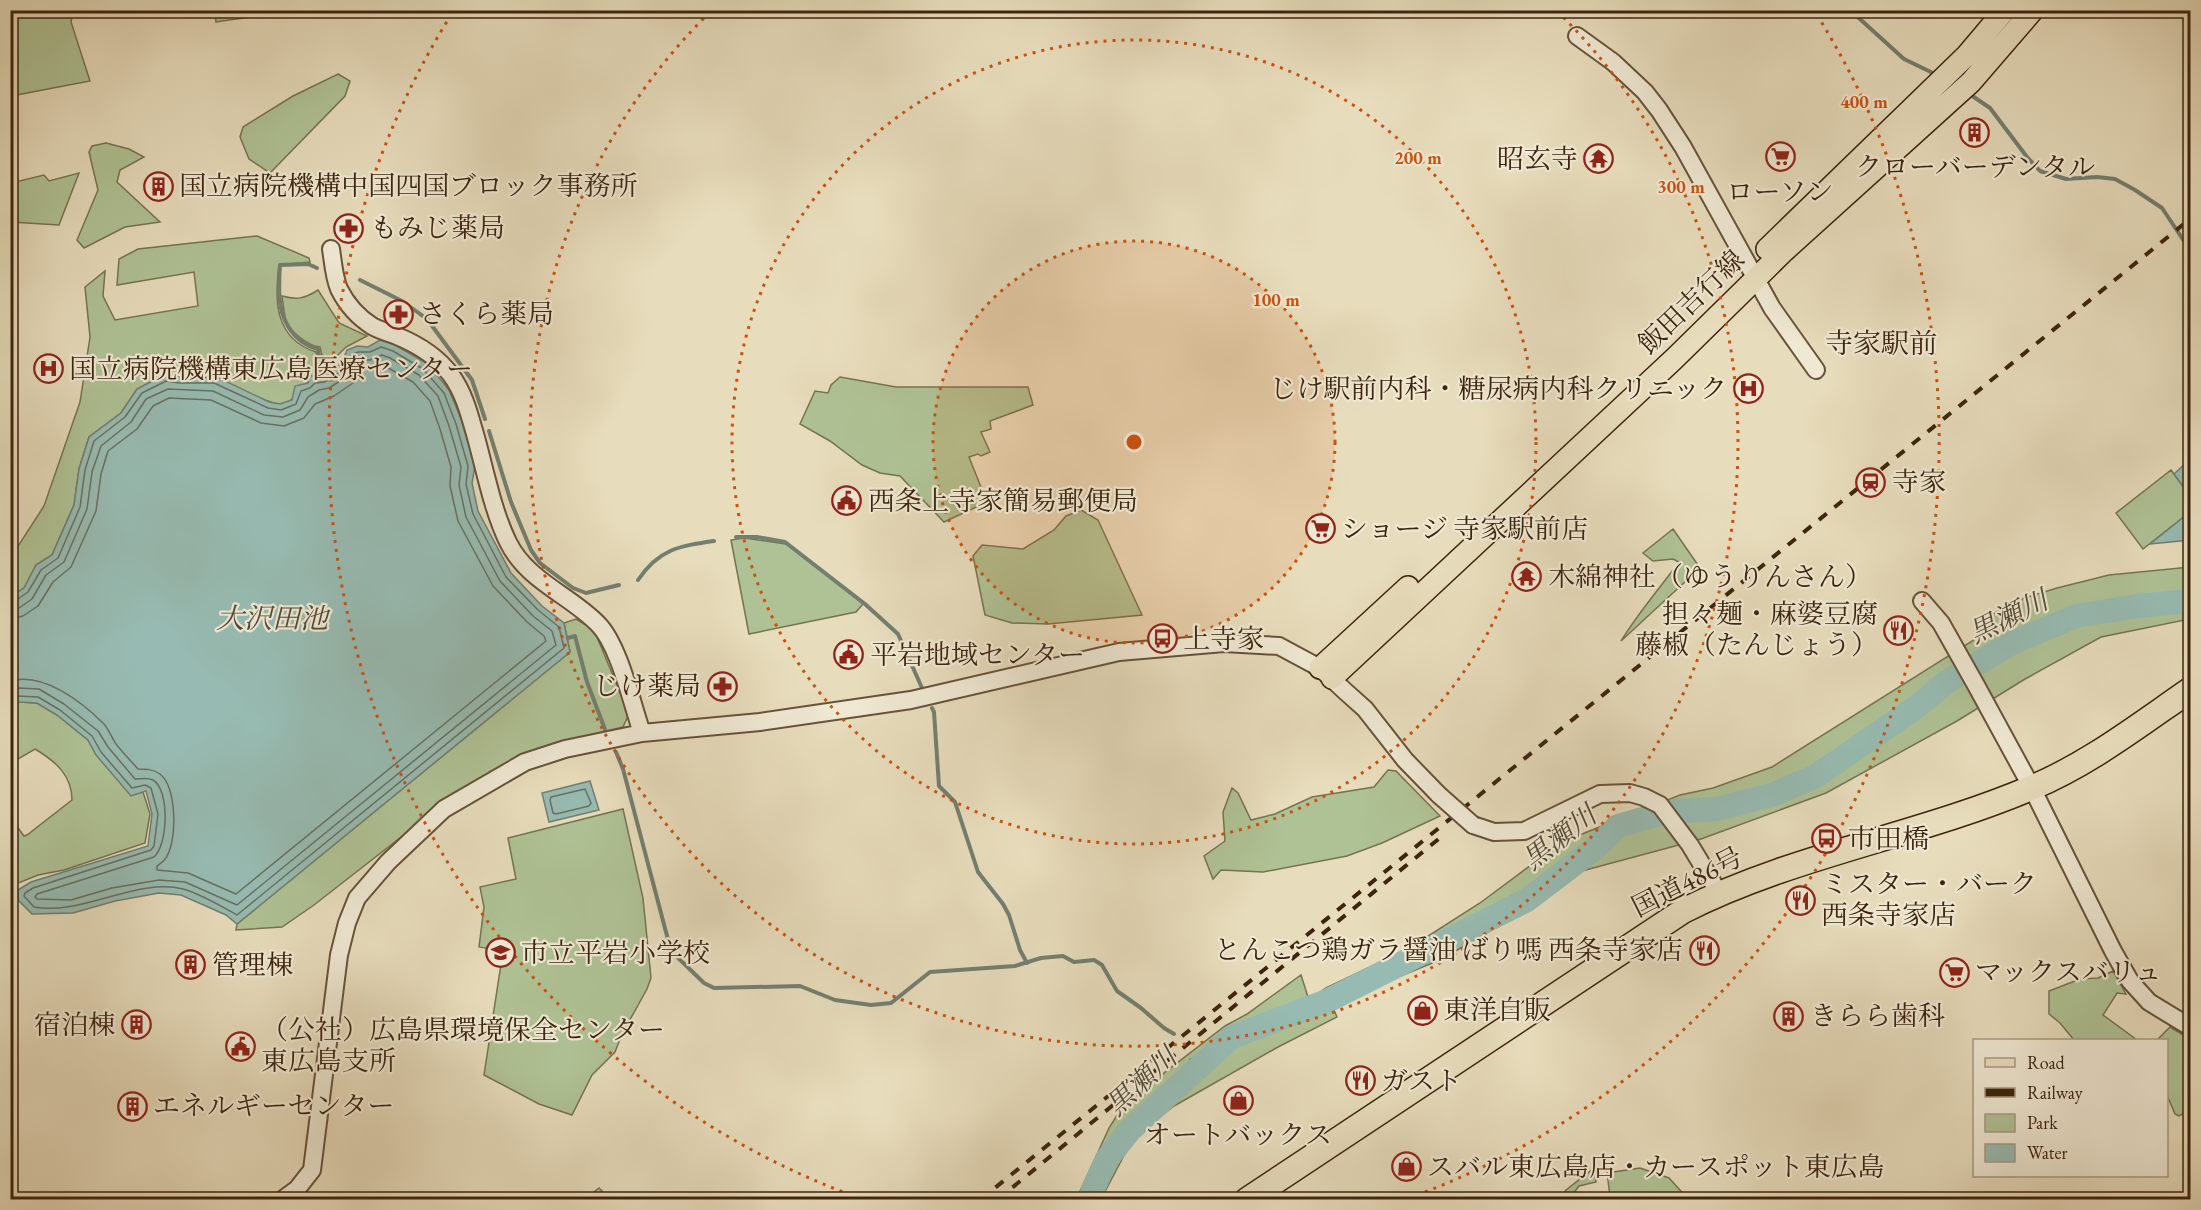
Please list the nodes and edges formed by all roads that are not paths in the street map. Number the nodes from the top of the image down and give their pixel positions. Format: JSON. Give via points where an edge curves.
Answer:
{"nodes":[{"id":1,"x":2005,"y":10,"type":"edge"},
{"id":2,"x":2032,"y":10,"type":"edge"},
{"id":3,"x":1577,"y":36,"type":"dead end"},
{"id":4,"x":331,"y":249,"type":"dead end"},
{"id":5,"x":1751,"y":273,"type":"junction"},
{"id":6,"x":1816,"y":370,"type":"dead end"},
{"id":7,"x":1922,"y":601,"type":"dead end"},
{"id":8,"x":1326,"y":673,"type":"junction"},
{"id":9,"x":2190,"y":690,"type":"edge"},
{"id":10,"x":642,"y":733,"type":"junction"},
{"id":11,"x":2032,"y":788,"type":"junction"},
{"id":12,"x":1719,"y":893,"type":"junction"},
{"id":13,"x":2190,"y":1027,"type":"edge"},
{"id":14,"x":282,"y":1200,"type":"edge"},
{"id":15,"x":1247,"y":1200,"type":"edge"}],
"edges":[{"from":1,"to":5,"type":"main road","name":"飯田吉行線","via":[[1967,55]]},
{"from":2,"to":5,"type":"main road","name":"飯田吉行線","via":[[1971,82]]},
{"from":3,"to":5,"type":"street","via":[[1638,84],[1659,110]]},
{"from":4,"to":10,"type":"street","via":[[338,287],[358,315],[373,327],[428,351],[452,376],[469,411],[509,544],[532,573],[600,625],[610,640]]},
{"from":5,"to":6,"type":"street"},
{"from":5,"to":8,"type":"main road","name":"飯田吉行線","via":[[1666,348]]},
{"from":7,"to":11,"type":"street","via":[[1941,623]]},
{"from":8,"to":10,"type":"street","via":[[1279,646],[1224,643],[1119,652],[936,696],[760,722]]},
{"from":8,"to":12,"type":"street","bridge":true,"via":[[1365,709],[1439,795],[1473,825],[1494,832],[1524,831],[1600,794],[1630,793],[1660,805]]},
{"from":9,"to":11,"type":"highway","name":"国道486号","via":[[2084,762]]},
{"from":10,"to":14,"type":"street","via":[[525,762],[444,809],[357,898],[339,955],[312,1170]]},
{"from":11,"to":12,"type":"highway","name":"国道486号"},
{"from":11,"to":13,"type":"street","via":[[2130,981],[2149,1002]]},
{"from":12,"to":15,"type":"highway","name":"国道486号","via":[[1622,950]]}]}
